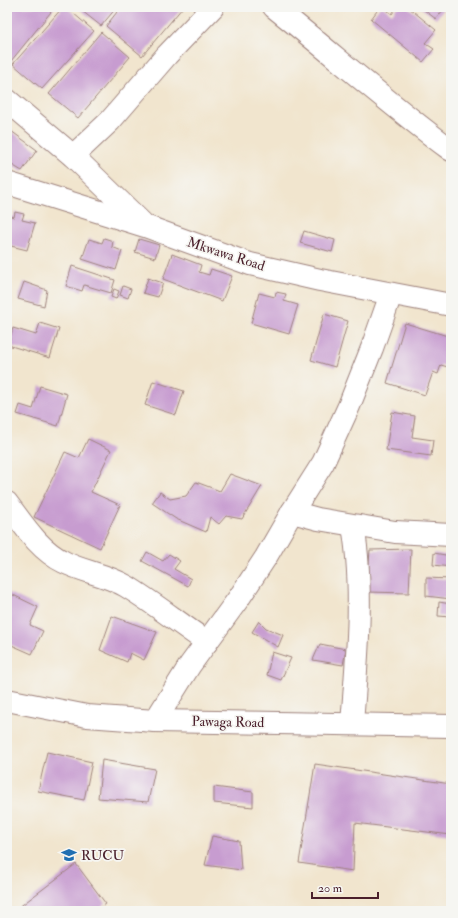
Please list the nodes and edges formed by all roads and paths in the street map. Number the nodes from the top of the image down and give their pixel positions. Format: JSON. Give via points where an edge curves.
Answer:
{"nodes":[{"id":1,"x":213,"y":7,"type":"edge"},
{"id":2,"x":274,"y":7,"type":"edge"},
{"id":3,"x":7,"y":100,"type":"edge"},
{"id":4,"x":451,"y":150,"type":"edge"},
{"id":5,"x":73,"y":156,"type":"junction"},
{"id":6,"x":7,"y":183,"type":"edge"},
{"id":7,"x":144,"y":226,"type":"junction"},
{"id":8,"x":391,"y":294,"type":"junction"},
{"id":9,"x":451,"y":305,"type":"edge"},
{"id":10,"x":7,"y":503,"type":"edge"},
{"id":11,"x":292,"y":512,"type":"junction"},
{"id":12,"x":353,"y":526,"type":"junction"},
{"id":13,"x":451,"y":535,"type":"edge"},
{"id":14,"x":207,"y":642,"type":"junction"},
{"id":15,"x":7,"y":700,"type":"edge"},
{"id":16,"x":155,"y":721,"type":"junction"},
{"id":17,"x":352,"y":723,"type":"junction"},
{"id":18,"x":451,"y":726,"type":"edge"}],
"edges":[{"from":1,"to":5,"type":"street","via":[[110,121]]},
{"from":2,"to":4,"type":"street"},
{"from":3,"to":5,"type":"street"},
{"from":5,"to":7,"type":"street"},
{"from":6,"to":7,"type":"street","name":"Mkwawa Road"},
{"from":7,"to":8,"type":"street","name":"Mkwawa Road","via":[[250,264]]},
{"from":8,"to":9,"type":"street","name":"Mkwawa Road"},
{"from":8,"to":11,"type":"street","via":[[349,406],[323,463]]},
{"from":10,"to":14,"type":"street","via":[[29,533],[51,554],[64,562],[106,576],[126,586]]},
{"from":11,"to":12,"type":"street"},
{"from":11,"to":14,"type":"street","via":[[266,557]]},
{"from":12,"to":13,"type":"street","via":[[395,532]]},
{"from":12,"to":17,"type":"street","via":[[358,568]]},
{"from":14,"to":16,"type":"street"},
{"from":15,"to":16,"type":"street","name":"Pawaga Road","via":[[87,716]]},
{"from":16,"to":17,"type":"street","name":"Pawaga Road"},
{"from":17,"to":18,"type":"street","name":"Pawaga Road"}]}
